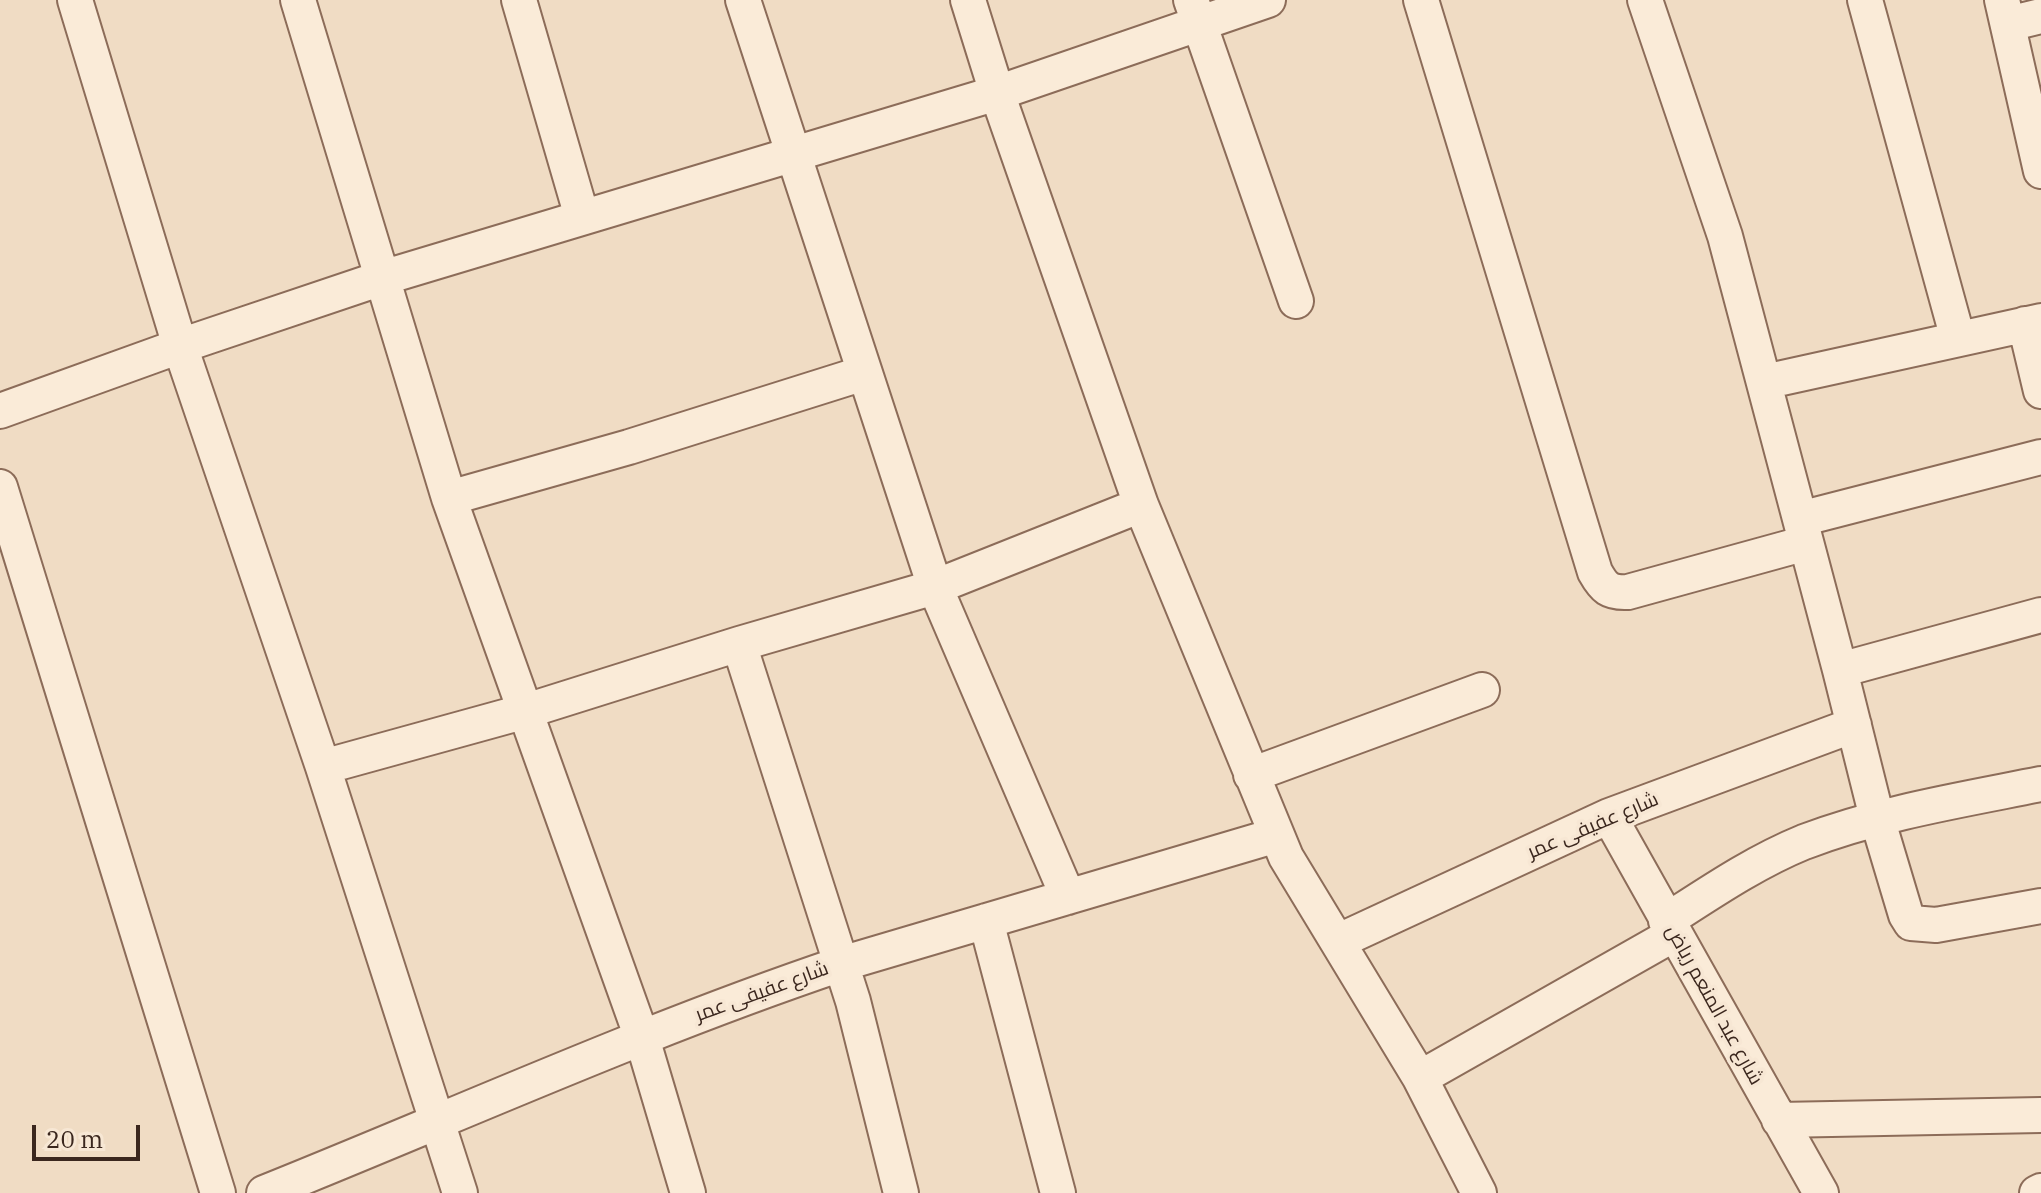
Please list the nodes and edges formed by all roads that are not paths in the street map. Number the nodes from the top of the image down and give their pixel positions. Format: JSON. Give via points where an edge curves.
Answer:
{"nodes":[{"id":1,"x":75,"y":0,"type":"edge"},
{"id":2,"x":298,"y":0,"type":"edge"},
{"id":3,"x":519,"y":0,"type":"edge"},
{"id":4,"x":743,"y":0,"type":"edge"},
{"id":5,"x":968,"y":0,"type":"edge"},
{"id":6,"x":1268,"y":0,"type":"edge"},
{"id":7,"x":1421,"y":0,"type":"edge"},
{"id":8,"x":1645,"y":0,"type":"edge"},
{"id":9,"x":1865,"y":0,"type":"edge"},
{"id":10,"x":1195,"y":12,"type":"edge"},
{"id":11,"x":2005,"y":12,"type":"edge"},
{"id":12,"x":2041,"y":16,"type":"edge"},
{"id":13,"x":997,"y":93,"type":"junction"},
{"id":14,"x":793,"y":156,"type":"junction"},
{"id":15,"x":2041,"y":170,"type":"edge"},
{"id":16,"x":582,"y":217,"type":"junction"},
{"id":17,"x":382,"y":278,"type":"junction"},
{"id":18,"x":1296,"y":301,"type":"dead end"},
{"id":19,"x":2033,"y":322,"type":"edge"},
{"id":20,"x":1958,"y":339,"type":"junction"},
{"id":21,"x":180,"y":346,"type":"junction"},
{"id":22,"x":864,"y":373,"type":"junction"},
{"id":23,"x":1764,"y":382,"type":"junction"},
{"id":24,"x":2041,"y":391,"type":"edge"},
{"id":25,"x":0,"y":411,"type":"edge"},
{"id":26,"x":2041,"y":457,"type":"edge"},
{"id":27,"x":0,"y":487,"type":"edge"},
{"id":28,"x":449,"y":498,"type":"junction"},
{"id":29,"x":1141,"y":505,"type":"junction"},
{"id":30,"x":1803,"y":531,"type":"junction"},
{"id":31,"x":935,"y":587,"type":"junction"},
{"id":32,"x":2041,"y":615,"type":"edge"},
{"id":33,"x":739,"y":644,"type":"junction"},
{"id":34,"x":1840,"y":670,"type":"junction"},
{"id":35,"x":1482,"y":690,"type":"dead end"},
{"id":36,"x":526,"y":711,"type":"junction"},
{"id":37,"x":1854,"y":725,"type":"junction"},
{"id":38,"x":323,"y":767,"type":"junction"},
{"id":39,"x":1251,"y":775,"type":"junction"},
{"id":40,"x":2041,"y":784,"type":"edge"},
{"id":41,"x":1609,"y":816,"type":"junction"},
{"id":42,"x":1877,"y":818,"type":"junction"},
{"id":43,"x":1277,"y":835,"type":"junction"},
{"id":44,"x":1068,"y":897,"type":"junction"},
{"id":45,"x":2041,"y":906,"type":"edge"},
{"id":46,"x":986,"y":921,"type":"junction"},
{"id":47,"x":1670,"y":927,"type":"junction"},
{"id":48,"x":1339,"y":941,"type":"junction"},
{"id":49,"x":841,"y":964,"type":"junction"},
{"id":50,"x":642,"y":1038,"type":"junction"},
{"id":51,"x":1420,"y":1078,"type":"junction"},
{"id":52,"x":2041,"y":1115,"type":"edge"},
{"id":53,"x":1779,"y":1120,"type":"junction"},
{"id":54,"x":438,"y":1123,"type":"junction"},
{"id":55,"x":1818,"y":1192,"type":"edge"},
{"id":56,"x":218,"y":1193,"type":"edge"},
{"id":57,"x":264,"y":1193,"type":"edge"},
{"id":58,"x":460,"y":1193,"type":"edge"},
{"id":59,"x":688,"y":1193,"type":"edge"},
{"id":60,"x":901,"y":1193,"type":"edge"},
{"id":61,"x":1058,"y":1193,"type":"edge"},
{"id":62,"x":1479,"y":1193,"type":"edge"}],
"edges":[{"from":1,"to":21,"type":"street"},
{"from":2,"to":17,"type":"street"},
{"from":3,"to":16,"type":"street"},
{"from":4,"to":14,"type":"street"},
{"from":5,"to":13,"type":"street"},
{"from":6,"to":10,"type":"street"},
{"from":7,"to":30,"type":"street","via":[[1603,587],[1628,592]]},
{"from":8,"to":23,"type":"street","via":[[1725,236]]},
{"from":9,"to":20,"type":"street"},
{"from":10,"to":13,"type":"street"},
{"from":10,"to":18,"type":"street"},
{"from":11,"to":12,"type":"street"},
{"from":11,"to":15,"type":"street"},
{"from":13,"to":14,"type":"street"},
{"from":13,"to":29,"type":"street"},
{"from":14,"to":16,"type":"street"},
{"from":14,"to":22,"type":"street"},
{"from":16,"to":17,"type":"street"},
{"from":17,"to":21,"type":"street"},
{"from":17,"to":28,"type":"street"},
{"from":19,"to":20,"type":"street"},
{"from":19,"to":24,"type":"street"},
{"from":20,"to":23,"type":"street"},
{"from":21,"to":25,"type":"street"},
{"from":21,"to":38,"type":"street"},
{"from":22,"to":28,"type":"street"},
{"from":22,"to":31,"type":"street"},
{"from":23,"to":30,"type":"street"},
{"from":26,"to":30,"type":"street"},
{"from":27,"to":56,"type":"street"},
{"from":28,"to":36,"type":"street"},
{"from":29,"to":31,"type":"street"},
{"from":29,"to":39,"type":"street"},
{"from":30,"to":34,"type":"street"},
{"from":31,"to":33,"type":"street"},
{"from":31,"to":44,"type":"street"},
{"from":32,"to":34,"type":"street"},
{"from":33,"to":36,"type":"street"},
{"from":33,"to":49,"type":"street"},
{"from":34,"to":37,"type":"street"},
{"from":35,"to":39,"type":"street"},
{"from":36,"to":38,"type":"street"},
{"from":36,"to":50,"type":"street"},
{"from":37,"to":41,"type":"street","name":"شارع عفيفى عمر"},
{"from":37,"to":42,"type":"street"},
{"from":38,"to":54,"type":"street"},
{"from":39,"to":43,"type":"street"},
{"from":40,"to":42,"type":"street"},
{"from":41,"to":47,"type":"street","name":"شارع عبد المنعم رياض"},
{"from":41,"to":48,"type":"street","name":"شارع عفيفى عمر"},
{"from":42,"to":45,"type":"street","via":[[1911,923],[1936,925]]},
{"from":42,"to":47,"type":"street","via":[[1803,843],[1746,871]]},
{"from":43,"to":44,"type":"street","name":"شارع عفيفى عمر"},
{"from":43,"to":48,"type":"street"},
{"from":44,"to":46,"type":"street","name":"شارع عفيفى عمر"},
{"from":46,"to":49,"type":"street","name":"شارع عفيفى عمر"},
{"from":46,"to":61,"type":"street"},
{"from":47,"to":51,"type":"street"},
{"from":47,"to":53,"type":"street","name":"شارع عبد المنعم رياض"},
{"from":48,"to":51,"type":"street"},
{"from":49,"to":50,"type":"street","name":"شارع عفيفى عمر"},
{"from":49,"to":60,"type":"street"},
{"from":50,"to":54,"type":"street","name":"شارع عفيفى عمر"},
{"from":50,"to":59,"type":"street"},
{"from":51,"to":62,"type":"street"},
{"from":52,"to":53,"type":"street"},
{"from":53,"to":55,"type":"street","name":"شارع عبد المنعم رياض"},
{"from":54,"to":57,"type":"street","name":"شارع عفيفى عمر"},
{"from":54,"to":58,"type":"street"}]}
